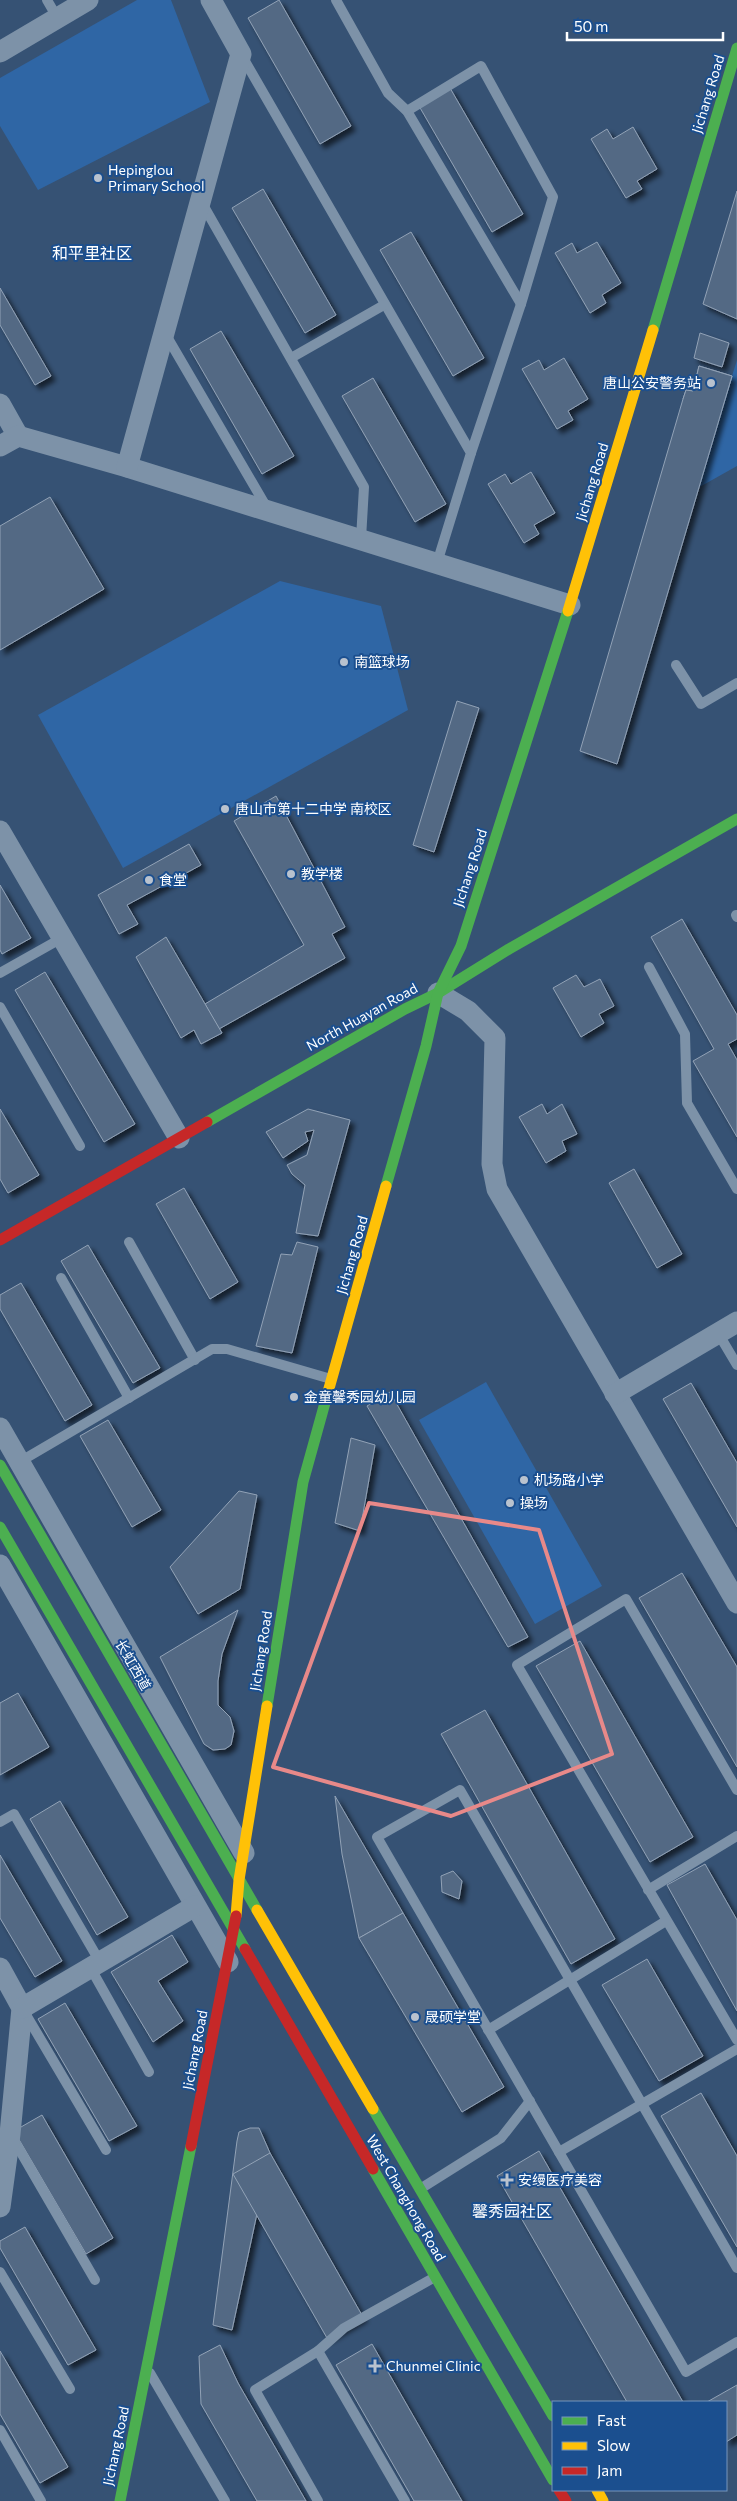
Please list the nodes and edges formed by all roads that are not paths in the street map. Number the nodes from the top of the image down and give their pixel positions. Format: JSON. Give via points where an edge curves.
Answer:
{"nodes":[{"id":1,"x":47,"y":0,"type":"edge"},
{"id":2,"x":88,"y":0,"type":"edge"},
{"id":3,"x":211,"y":0,"type":"edge"},
{"id":4,"x":336,"y":0,"type":"edge"},
{"id":5,"x":58,"y":19,"type":"junction"},
{"id":6,"x":737,"y":48,"type":"edge"},
{"id":7,"x":0,"y":52,"type":"edge"},
{"id":8,"x":241,"y":54,"type":"junction"},
{"id":9,"x":407,"y":111,"type":"junction"},
{"id":10,"x":200,"y":200,"type":"junction"},
{"id":11,"x":521,"y":304,"type":"junction"},
{"id":12,"x":384,"y":305,"type":"junction"},
{"id":13,"x":165,"y":334,"type":"junction"},
{"id":14,"x":291,"y":358,"type":"junction"},
{"id":15,"x":0,"y":404,"type":"edge"},
{"id":16,"x":18,"y":436,"type":"junction"},
{"id":17,"x":0,"y":446,"type":"edge"},
{"id":18,"x":471,"y":453,"type":"junction"},
{"id":19,"x":127,"y":467,"type":"junction"},
{"id":20,"x":269,"y":511,"type":"junction"},
{"id":21,"x":361,"y":539,"type":"junction"},
{"id":22,"x":437,"y":563,"type":"junction"},
{"id":23,"x":570,"y":605,"type":"junction"},
{"id":24,"x":676,"y":666,"type":"dead end"},
{"id":25,"x":737,"y":683,"type":"edge"},
{"id":26,"x":737,"y":819,"type":"edge"},
{"id":27,"x":0,"y":831,"type":"edge"},
{"id":28,"x":62,"y":938,"type":"junction"},
{"id":29,"x":649,"y":966,"type":"dead end"},
{"id":30,"x":0,"y":973,"type":"edge"},
{"id":31,"x":438,"y":993,"type":"junction"},
{"id":32,"x":0,"y":1007,"type":"edge"},
{"id":33,"x":179,"y":1138,"type":"junction"},
{"id":34,"x":80,"y":1146,"type":"dead end"},
{"id":35,"x":737,"y":1189,"type":"edge"},
{"id":36,"x":0,"y":1240,"type":"edge"},
{"id":37,"x":129,"y":1242,"type":"dead end"},
{"id":38,"x":61,"y":1278,"type":"dead end"},
{"id":39,"x":737,"y":1322,"type":"edge"},
{"id":40,"x":718,"y":1333,"type":"junction"},
{"id":41,"x":195,"y":1360,"type":"junction"},
{"id":42,"x":737,"y":1365,"type":"edge"},
{"id":43,"x":332,"y":1379,"type":"junction"},
{"id":44,"x":615,"y":1394,"type":"junction"},
{"id":45,"x":129,"y":1398,"type":"junction"},
{"id":46,"x":0,"y":1428,"type":"edge"},
{"id":47,"x":10,"y":1463,"type":"edge"},
{"id":48,"x":0,"y":1527,"type":"edge"},
{"id":49,"x":0,"y":1565,"type":"edge"},
{"id":50,"x":737,"y":1603,"type":"edge"},
{"id":51,"x":737,"y":1790,"type":"edge"},
{"id":52,"x":0,"y":1822,"type":"edge"},
{"id":53,"x":737,"y":1836,"type":"edge"},
{"id":54,"x":244,"y":1853,"type":"junction"},
{"id":55,"x":240,"y":1880,"type":"junction"},
{"id":56,"x":648,"y":1890,"type":"junction"},
{"id":57,"x":195,"y":1906,"type":"junction"},
{"id":58,"x":666,"y":1921,"type":"junction"},
{"id":59,"x":234,"y":1932,"type":"junction"},
{"id":60,"x":228,"y":1962,"type":"junction"},
{"id":61,"x":95,"y":1964,"type":"junction"},
{"id":62,"x":0,"y":1968,"type":"edge"},
{"id":63,"x":570,"y":1980,"type":"junction"},
{"id":64,"x":12,"y":1998,"type":"edge"},
{"id":65,"x":488,"y":2030,"type":"junction"},
{"id":66,"x":737,"y":2040,"type":"edge"},
{"id":67,"x":737,"y":2049,"type":"edge"},
{"id":68,"x":149,"y":2072,"type":"dead end"},
{"id":69,"x":530,"y":2101,"type":"junction"},
{"id":70,"x":642,"y":2104,"type":"junction"},
{"id":71,"x":10,"y":2134,"type":"junction"},
{"id":72,"x":106,"y":2150,"type":"dead end"},
{"id":73,"x":558,"y":2152,"type":"junction"},
{"id":74,"x":420,"y":2190,"type":"junction"},
{"id":75,"x":0,"y":2207,"type":"edge"},
{"id":76,"x":737,"y":2268,"type":"edge"},
{"id":77,"x":0,"y":2272,"type":"edge"},
{"id":78,"x":435,"y":2277,"type":"junction"},
{"id":79,"x":95,"y":2280,"type":"dead end"},
{"id":80,"x":737,"y":2342,"type":"edge"},
{"id":81,"x":318,"y":2351,"type":"junction"},
{"id":82,"x":148,"y":2368,"type":"junction"},
{"id":83,"x":70,"y":2389,"type":"dead end"},
{"id":84,"x":552,"y":2414,"type":"edge"},
{"id":85,"x":0,"y":2430,"type":"edge"},
{"id":86,"x":552,"y":2478,"type":"edge"},
{"id":87,"x":41,"y":2501,"type":"edge"},
{"id":88,"x":120,"y":2501,"type":"edge"},
{"id":89,"x":225,"y":2501,"type":"edge"},
{"id":90,"x":318,"y":2501,"type":"edge"},
{"id":91,"x":405,"y":2501,"type":"edge"}],
"edges":[{"from":1,"to":5,"type":"lane"},
{"from":2,"to":5,"type":"street"},
{"from":3,"to":8,"type":"street"},
{"from":4,"to":9,"type":"lane","via":[[388,93]]},
{"from":5,"to":7,"type":"street"},
{"from":6,"to":23,"type":"street","name":"Jichang Road"},
{"from":8,"to":10,"type":"street"},
{"from":8,"to":12,"type":"lane"},
{"from":9,"to":11,"type":"lane"},
{"from":9,"to":11,"type":"lane","via":[[481,66],[553,197]]},
{"from":10,"to":13,"type":"street"},
{"from":10,"to":14,"type":"lane"},
{"from":11,"to":18,"type":"lane"},
{"from":12,"to":14,"type":"lane"},
{"from":12,"to":18,"type":"lane"},
{"from":13,"to":19,"type":"street"},
{"from":13,"to":20,"type":"lane"},
{"from":14,"to":21,"type":"lane","via":[[364,487]]},
{"from":15,"to":16,"type":"street"},
{"from":16,"to":17,"type":"street"},
{"from":16,"to":19,"type":"street"},
{"from":18,"to":22,"type":"lane"},
{"from":19,"to":20,"type":"street"},
{"from":20,"to":21,"type":"street"},
{"from":21,"to":22,"type":"street"},
{"from":22,"to":23,"type":"street"},
{"from":23,"to":31,"type":"street","name":"Jichang Road","via":[[461,946]]},
{"from":24,"to":25,"type":"lane","via":[[700,704]]},
{"from":26,"to":31,"type":"street","name":"North Huayan Road"},
{"from":27,"to":28,"type":"street"},
{"from":28,"to":30,"type":"lane"},
{"from":28,"to":33,"type":"street"},
{"from":29,"to":35,"type":"lane","via":[[684,1034],[687,1102]]},
{"from":31,"to":33,"type":"street","name":"North Huayan Road"},
{"from":31,"to":43,"type":"street","name":"Jichang Road"},
{"from":31,"to":44,"type":"street","via":[[468,1011],[495,1038],[492,1164],[497,1189]]},
{"from":32,"to":34,"type":"lane"},
{"from":33,"to":36,"type":"street","name":"North Huayan Road"},
{"from":37,"to":41,"type":"lane"},
{"from":38,"to":45,"type":"lane"},
{"from":39,"to":40,"type":"street"},
{"from":40,"to":42,"type":"lane"},
{"from":40,"to":44,"type":"street"},
{"from":41,"to":43,"type":"lane","via":[[212,1350],[227,1349]]},
{"from":41,"to":45,"type":"lane"},
{"from":43,"to":54,"type":"street","name":"Jichang Road","via":[[303,1482]]},
{"from":44,"to":50,"type":"street"},
{"from":45,"to":47,"type":"lane"},
{"from":46,"to":47,"type":"street"},
{"from":47,"to":54,"type":"street"},
{"from":47,"to":55,"type":"street","name":"长虹西道"},
{"from":48,"to":59,"type":"street"},
{"from":49,"to":57,"type":"street"},
{"from":51,"to":56,"type":"lane","via":[[626,1599],[517,1665]]},
{"from":52,"to":61,"type":"lane","via":[[14,1814]]},
{"from":53,"to":56,"type":"lane"},
{"from":54,"to":55,"type":"street","name":"Jichang Road"},
{"from":55,"to":59,"type":"street","name":"Jichang Road"},
{"from":55,"to":74,"type":"street","name":"West Changhong Road"},
{"from":56,"to":58,"type":"lane"},
{"from":57,"to":60,"type":"street"},
{"from":57,"to":61,"type":"street"},
{"from":58,"to":63,"type":"lane"},
{"from":58,"to":66,"type":"lane"},
{"from":59,"to":60,"type":"street","name":"Jichang Road"},
{"from":59,"to":78,"type":"street","name":"West Changhong Road"},
{"from":60,"to":82,"type":"street","name":"Jichang Road"},
{"from":61,"to":64,"type":"street"},
{"from":61,"to":68,"type":"lane"},
{"from":62,"to":64,"type":"street"},
{"from":63,"to":65,"type":"lane"},
{"from":63,"to":65,"type":"lane","via":[[460,1790],[377,1838]]},
{"from":63,"to":70,"type":"lane"},
{"from":64,"to":71,"type":"street"},
{"from":64,"to":72,"type":"lane"},
{"from":65,"to":69,"type":"lane"},
{"from":67,"to":70,"type":"lane"},
{"from":69,"to":73,"type":"lane"},
{"from":69,"to":74,"type":"lane","via":[[501,2138]]},
{"from":70,"to":73,"type":"lane"},
{"from":70,"to":76,"type":"lane"},
{"from":71,"to":75,"type":"street"},
{"from":71,"to":79,"type":"lane"},
{"from":73,"to":80,"type":"lane","via":[[686,2372]]},
{"from":74,"to":84,"type":"street","name":"West Changhong Road"},
{"from":77,"to":83,"type":"lane"},
{"from":78,"to":81,"type":"lane","via":[[344,2328]]},
{"from":78,"to":86,"type":"street","name":"West Changhong Road"},
{"from":81,"to":90,"type":"lane","via":[[255,2390]]},
{"from":81,"to":91,"type":"lane"},
{"from":82,"to":88,"type":"street","name":"Jichang Road"},
{"from":82,"to":89,"type":"lane"},
{"from":85,"to":87,"type":"lane"}]}
